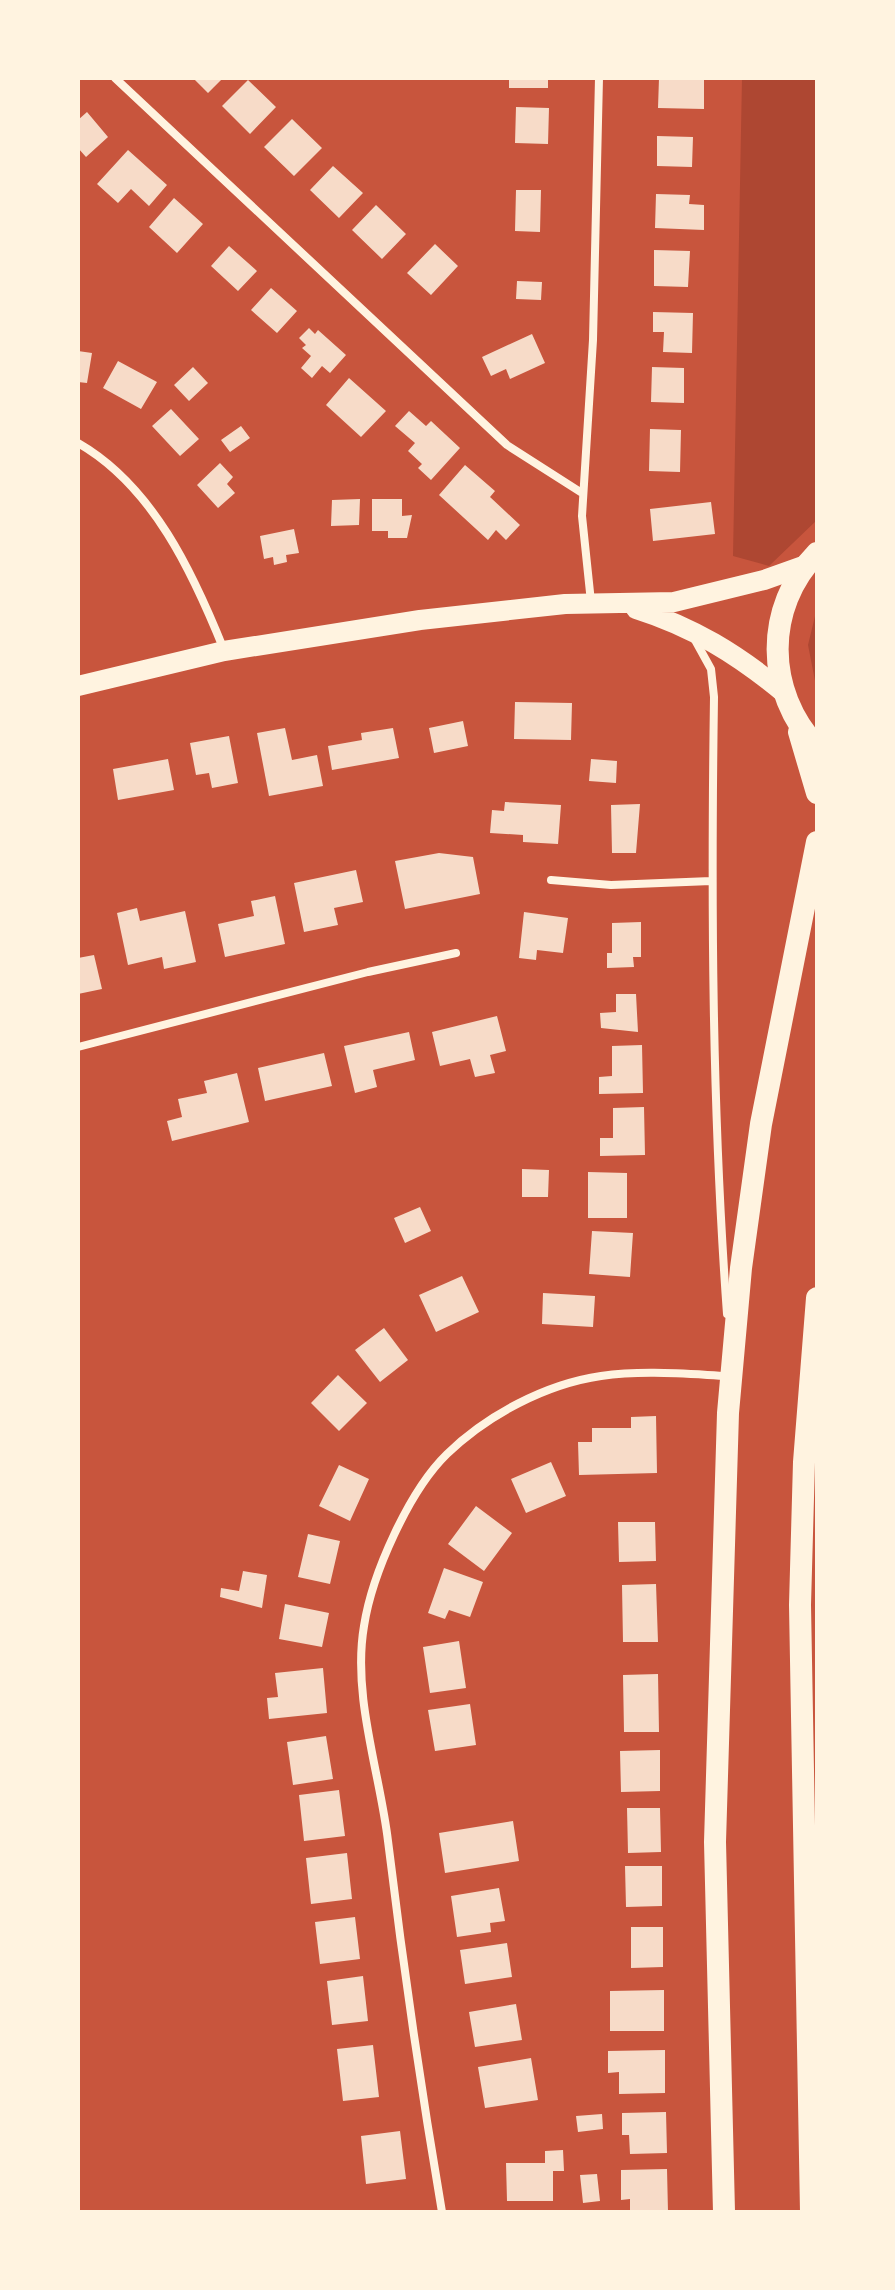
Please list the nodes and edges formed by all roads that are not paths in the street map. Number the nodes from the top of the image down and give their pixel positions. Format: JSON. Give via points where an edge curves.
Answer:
{"nodes":[{"id":1,"x":115,"y":78,"type":"edge"},
{"id":2,"x":599,"y":78,"type":"edge"},
{"id":3,"x":78,"y":443,"type":"edge"},
{"id":4,"x":582,"y":493,"type":"junction"},
{"id":5,"x":812,"y":559,"type":"edge"},
{"id":6,"x":591,"y":602,"type":"junction"},
{"id":7,"x":617,"y":603,"type":"junction"},
{"id":8,"x":679,"y":622,"type":"junction"},
{"id":9,"x":224,"y":651,"type":"junction"},
{"id":10,"x":78,"y":686,"type":"edge"},
{"id":11,"x":783,"y":692,"type":"junction"},
{"id":12,"x":794,"y":716,"type":"junction"},
{"id":13,"x":817,"y":747,"type":"edge"},
{"id":14,"x":817,"y":793,"type":"edge"},
{"id":15,"x":817,"y":842,"type":"edge"},
{"id":16,"x":551,"y":880,"type":"dead end"},
{"id":17,"x":711,"y":881,"type":"junction"},
{"id":18,"x":456,"y":953,"type":"dead end"},
{"id":19,"x":78,"y":1047,"type":"edge"},
{"id":20,"x":817,"y":1298,"type":"edge"},
{"id":21,"x":732,"y":1376,"type":"junction"},
{"id":22,"x":442,"y":2212,"type":"edge"},
{"id":23,"x":724,"y":2212,"type":"edge"},
{"id":24,"x":811,"y":2212,"type":"edge"}],
"edges":[{"from":1,"to":4,"type":"street","via":[[507,445]]},
{"from":2,"to":4,"type":"street","via":[[593,340]]},
{"from":3,"to":9,"type":"street","via":[[136,489],[179,552]]},
{"from":4,"to":6,"type":"street"},
{"from":5,"to":7,"type":"main road","via":[[702,597]]},
{"from":5,"to":11,"type":"highway","via":[[790,590],[780,618],[777,648]]},
{"from":6,"to":7,"type":"main road"},
{"from":6,"to":9,"type":"main road","via":[[457,615]]},
{"from":7,"to":8,"type":"main road"},
{"from":8,"to":11,"type":"main road","via":[[728,648]]},
{"from":8,"to":17,"type":"street","via":[[711,669]]},
{"from":9,"to":10,"type":"main road"},
{"from":11,"to":12,"type":"highway"},
{"from":12,"to":13,"type":"highway"},
{"from":12,"to":14,"type":"highway"},
{"from":15,"to":21,"type":"highway","via":[[761,1124]]},
{"from":16,"to":17,"type":"street","via":[[611,885]]},
{"from":17,"to":21,"type":"street","via":[[716,1160]]},
{"from":18,"to":19,"type":"street"},
{"from":20,"to":24,"type":"highway","via":[[800,1605]]},
{"from":21,"to":22,"type":"street","via":[[601,1376],[562,1386],[493,1418],[446,1455],[396,1528],[378,1577],[364,1627],[364,1694]]},
{"from":21,"to":23,"type":"highway","via":[[715,1842]]}]}
